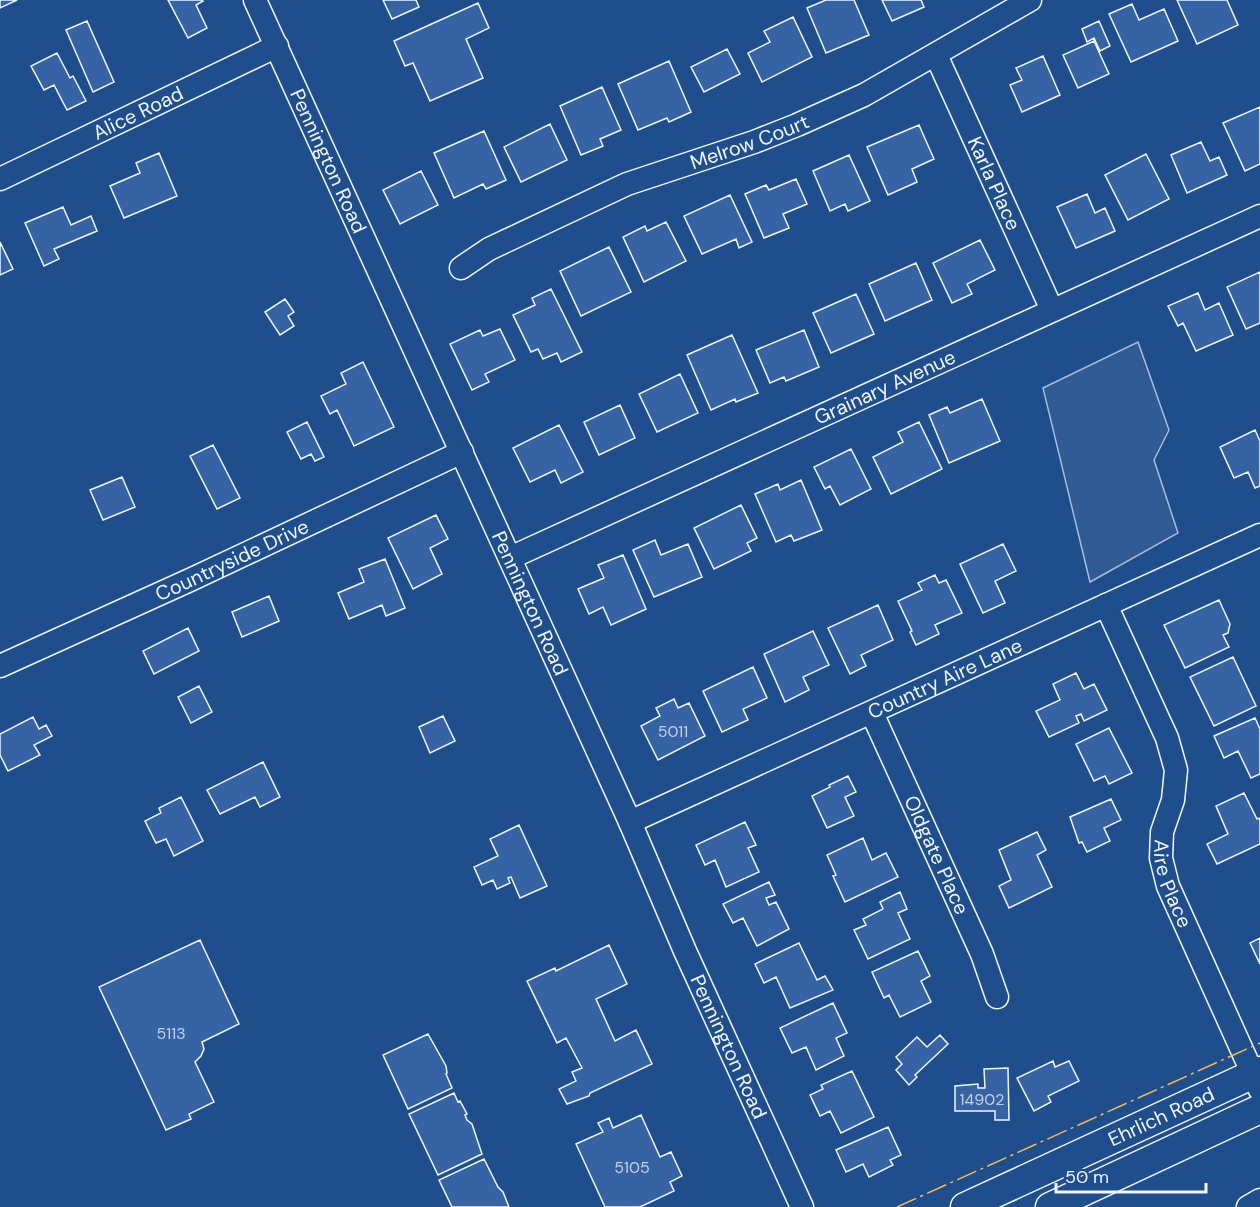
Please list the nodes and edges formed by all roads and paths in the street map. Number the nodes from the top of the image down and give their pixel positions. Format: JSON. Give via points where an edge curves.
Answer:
{"nodes":[{"id":1,"x":255,"y":0,"type":"edge"},
{"id":2,"x":1030,"y":0,"type":"edge"},
{"id":3,"x":277,"y":46,"type":"junction"},
{"id":4,"x":936,"y":55,"type":"junction"},
{"id":5,"x":0,"y":179,"type":"edge"},
{"id":6,"x":1260,"y":216,"type":"edge"},
{"id":7,"x":461,"y":268,"type":"dead end"},
{"id":8,"x":1052,"y":310,"type":"junction"},
{"id":9,"x":462,"y":452,"type":"junction"},
{"id":10,"x":1260,"y":535,"type":"edge"},
{"id":11,"x":510,"y":558,"type":"junction"},
{"id":12,"x":1106,"y":605,"type":"junction"},
{"id":13,"x":0,"y":666,"type":"edge"},
{"id":14,"x":872,"y":713,"type":"junction"},
{"id":15,"x":630,"y":822,"type":"junction"},
{"id":16,"x":997,"y":998,"type":"dead end"},
{"id":17,"x":1258,"y":1078,"type":"edge"},
{"id":18,"x":1260,"y":1109,"type":"edge"},
{"id":19,"x":1260,"y":1200,"type":"edge"},
{"id":20,"x":802,"y":1207,"type":"edge"},
{"id":21,"x":965,"y":1207,"type":"edge"},
{"id":22,"x":1050,"y":1207,"type":"edge"},
{"id":23,"x":1248,"y":1207,"type":"edge"}],
"edges":[{"from":1,"to":3,"type":"street","name":"Pennington Road"},
{"from":2,"to":4,"type":"street","name":"Melrow Court"},
{"from":3,"to":5,"type":"street","name":"Alice Road"},
{"from":3,"to":9,"type":"street","name":"Pennington Road"},
{"from":4,"to":7,"type":"street","name":"Melrow Court","via":[[864,95],[797,125],[627,184],[489,249]]},
{"from":4,"to":8,"type":"street","name":"Karla Place"},
{"from":6,"to":8,"type":"street","name":"Grainary Avenue"},
{"from":8,"to":11,"type":"street","name":"Grainary Avenue"},
{"from":9,"to":11,"type":"street","name":"Pennington Road"},
{"from":9,"to":13,"type":"street","name":"Countryside Drive"},
{"from":10,"to":12,"type":"street","name":"Country Aire Lane"},
{"from":11,"to":15,"type":"street","name":"Pennington Road"},
{"from":12,"to":14,"type":"street","name":"Country Aire Lane"},
{"from":12,"to":17,"type":"street","name":"Aire Place","via":[[1167,738],[1176,770],[1173,800],[1162,832],[1161,858],[1168,886]]},
{"from":14,"to":15,"type":"street","name":"Country Aire Lane"},
{"from":14,"to":16,"type":"street","name":"Oldgate Place","via":[[982,954]]},
{"from":15,"to":20,"type":"street","name":"Pennington Road"},
{"from":17,"to":21,"type":"main road","name":"Ehrlich Road"},
{"from":18,"to":22,"type":"main road","name":"Ehrlich Road"},
{"from":19,"to":23,"type":"street"}]}
